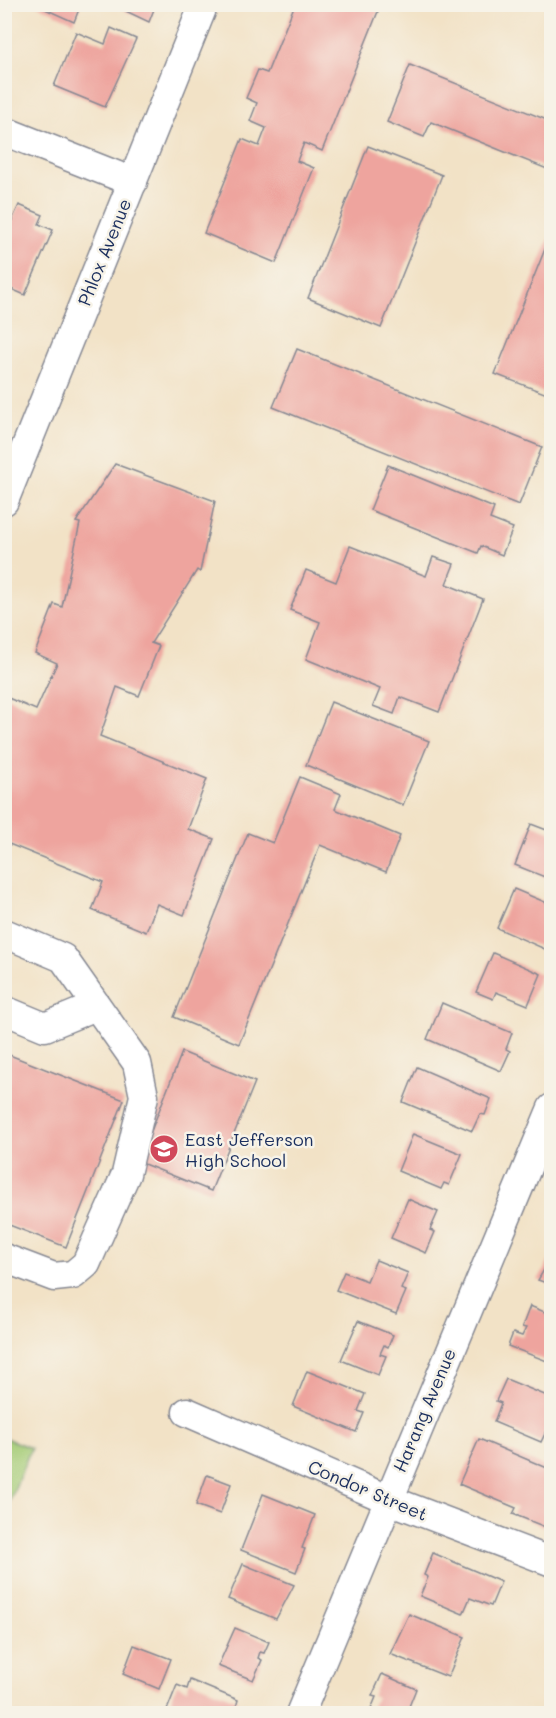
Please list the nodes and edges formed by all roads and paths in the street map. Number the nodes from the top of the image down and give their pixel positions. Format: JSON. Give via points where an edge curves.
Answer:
{"nodes":[{"id":1,"x":204,"y":4,"type":"edge"},
{"id":2,"x":4,"y":131,"type":"edge"},
{"id":3,"x":133,"y":182,"type":"junction"},
{"id":4,"x":4,"y":501,"type":"edge"},
{"id":5,"x":4,"y":933,"type":"edge"},
{"id":6,"x":96,"y":1006,"type":"junction"},
{"id":7,"x":4,"y":1010,"type":"edge"},
{"id":8,"x":552,"y":1108,"type":"edge"},
{"id":9,"x":4,"y":1258,"type":"edge"},
{"id":10,"x":187,"y":1413,"type":"dead end"},
{"id":11,"x":387,"y":1499,"type":"junction"},
{"id":12,"x":552,"y":1562,"type":"edge"},
{"id":13,"x":300,"y":1713,"type":"edge"}],
"edges":[{"from":1,"to":3,"type":"street","name":"Phlox Avenue"},
{"from":2,"to":3,"type":"street"},
{"from":3,"to":4,"type":"street","name":"Phlox Avenue"},
{"from":5,"to":6,"type":"street","via":[[63,958]]},
{"from":6,"to":7,"type":"street","via":[[45,1028]]},
{"from":6,"to":9,"type":"street","via":[[137,1063],[144,1096],[126,1174],[86,1264],[73,1275],[54,1277]]},
{"from":8,"to":11,"type":"street","name":"Harang Avenue"},
{"from":10,"to":11,"type":"street","name":"Condor Street"},
{"from":11,"to":12,"type":"street","name":"Condor Street"},
{"from":11,"to":13,"type":"street","name":"Harang Avenue"}]}
